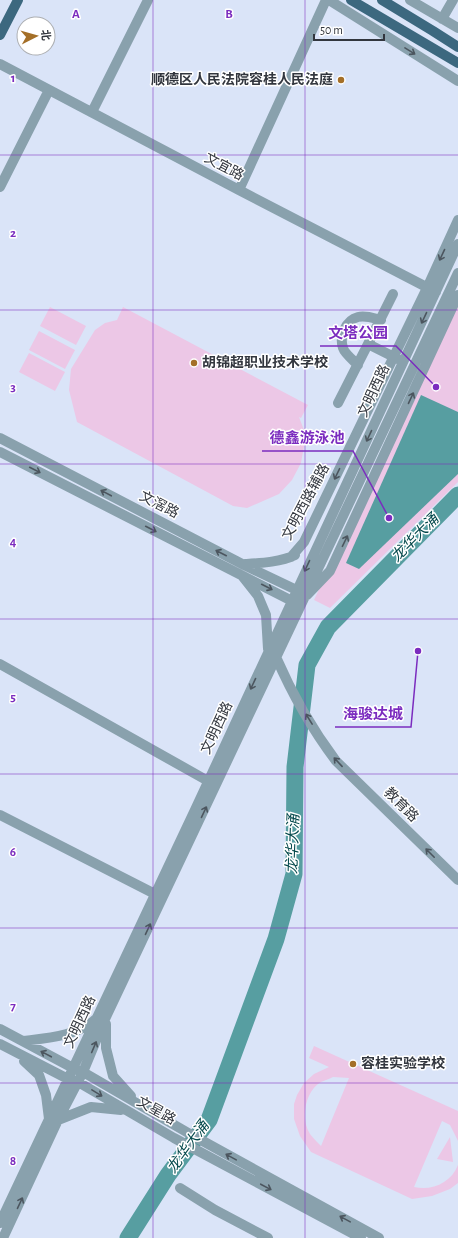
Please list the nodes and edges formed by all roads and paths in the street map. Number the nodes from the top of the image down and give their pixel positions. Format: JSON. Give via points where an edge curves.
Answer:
{"nodes":[{"id":1,"x":18,"y":0,"type":"edge"},
{"id":2,"x":148,"y":0,"type":"edge"},
{"id":3,"x":328,"y":0,"type":"edge"},
{"id":4,"x":351,"y":0,"type":"edge"},
{"id":5,"x":382,"y":0,"type":"edge"},
{"id":6,"x":410,"y":0,"type":"edge"},
{"id":7,"x":453,"y":0,"type":"edge"},
{"id":8,"x":377,"y":15,"type":"junction"},
{"id":9,"x":442,"y":19,"type":"junction"},
{"id":10,"x":371,"y":26,"type":"junction"},
{"id":11,"x":458,"y":28,"type":"edge"},
{"id":12,"x":0,"y":35,"type":"edge"},
{"id":13,"x":458,"y":47,"type":"edge"},
{"id":14,"x":458,"y":63,"type":"edge"},
{"id":15,"x":0,"y":64,"type":"edge"},
{"id":16,"x":458,"y":81,"type":"edge"},
{"id":17,"x":49,"y":90,"type":"junction"},
{"id":18,"x":92,"y":112,"type":"junction"},
{"id":19,"x":0,"y":187,"type":"edge"},
{"id":20,"x":239,"y":190,"type":"junction"},
{"id":21,"x":458,"y":220,"type":"edge"},
{"id":22,"x":458,"y":244,"type":"edge"},
{"id":23,"x":458,"y":272,"type":"edge"},
{"id":24,"x":432,"y":290,"type":"junction"},
{"id":25,"x":393,"y":294,"type":"dead end"},
{"id":26,"x":458,"y":296,"type":"edge"},
{"id":27,"x":381,"y":320,"type":"junction"},
{"id":28,"x":368,"y":344,"type":"junction"},
{"id":29,"x":394,"y":356,"type":"junction"},
{"id":30,"x":404,"y":361,"type":"junction"},
{"id":31,"x":358,"y":364,"type":"junction"},
{"id":32,"x":338,"y":403,"type":"dead end"},
{"id":33,"x":0,"y":438,"type":"edge"},
{"id":34,"x":0,"y":452,"type":"edge"},
{"id":35,"x":320,"y":538,"type":"junction"},
{"id":36,"x":290,"y":557,"type":"junction"},
{"id":37,"x":244,"y":564,"type":"junction"},
{"id":38,"x":242,"y":575,"type":"junction"},
{"id":39,"x":296,"y":589,"type":"junction"},
{"id":40,"x":307,"y":595,"type":"junction"},
{"id":41,"x":292,"y":600,"type":"junction"},
{"id":42,"x":301,"y":606,"type":"junction"},
{"id":43,"x":272,"y":654,"type":"junction"},
{"id":44,"x":0,"y":664,"type":"edge"},
{"id":45,"x":208,"y":781,"type":"junction"},
{"id":46,"x":0,"y":815,"type":"edge"},
{"id":47,"x":458,"y":880,"type":"edge"},
{"id":48,"x":155,"y":894,"type":"junction"},
{"id":49,"x":102,"y":1018,"type":"junction"},
{"id":50,"x":0,"y":1029,"type":"edge"},
{"id":51,"x":23,"y":1041,"type":"junction"},
{"id":52,"x":0,"y":1044,"type":"edge"},
{"id":53,"x":16,"y":1054,"type":"junction"},
{"id":54,"x":73,"y":1068,"type":"junction"},
{"id":55,"x":83,"y":1072,"type":"junction"},
{"id":56,"x":73,"y":1080,"type":"junction"},
{"id":57,"x":138,"y":1103,"type":"junction"},
{"id":58,"x":125,"y":1110,"type":"junction"},
{"id":59,"x":54,"y":1119,"type":"junction"},
{"id":60,"x":180,"y":1188,"type":"dead end"},
{"id":61,"x":0,"y":1223,"type":"edge"},
{"id":62,"x":3,"y":1238,"type":"edge"},
{"id":63,"x":268,"y":1238,"type":"edge"},
{"id":64,"x":361,"y":1238,"type":"edge"},
{"id":65,"x":379,"y":1238,"type":"edge"}],
"edges":[{"from":1,"to":12,"type":"main road"},
{"from":2,"to":18,"type":"street"},
{"from":3,"to":10,"type":"street"},
{"from":3,"to":20,"type":"street"},
{"from":4,"to":8,"type":"main road"},
{"from":5,"to":13,"type":"main road"},
{"from":6,"to":9,"type":"street"},
{"from":7,"to":9,"type":"street"},
{"from":8,"to":10,"type":"street"},
{"from":8,"to":14,"type":"main road"},
{"from":9,"to":11,"type":"street"},
{"from":10,"to":16,"type":"street","one_way":true},
{"from":15,"to":17,"type":"street","name":"文宜路"},
{"from":17,"to":18,"type":"street","name":"文宜路"},
{"from":17,"to":19,"type":"street"},
{"from":18,"to":20,"type":"street","name":"文宜路"},
{"from":20,"to":24,"type":"street","name":"文宜路"},
{"from":21,"to":24,"type":"street","name":"文明西路辅路","one_way":true},
{"from":22,"to":24,"type":"street","name":"文明西路"},
{"from":23,"to":40,"type":"street","name":"文明西路"},
{"from":24,"to":29,"type":"street","name":"文明西路辅路"},
{"from":24,"to":30,"type":"street","name":"文明西路","one_way":true},
{"from":25,"to":27,"type":"street"},
{"from":40,"to":26,"type":"street","one_way":true,"via":[[330,571]]},
{"from":27,"to":28,"type":"street"},
{"from":27,"to":31,"type":"street","via":[[367,316],[357,318],[346,325],[342,336],[343,349]]},
{"from":28,"to":29,"type":"street"},
{"from":28,"to":31,"type":"street"},
{"from":29,"to":30,"type":"street"},
{"from":29,"to":36,"type":"street","name":"文明西路辅路","one_way":true,"via":[[304,542]]},
{"from":30,"to":35,"type":"street","name":"文明西路","one_way":true},
{"from":31,"to":32,"type":"street"},
{"from":37,"to":33,"type":"street","name":"文滘路","one_way":true},
{"from":34,"to":38,"type":"street","name":"文滘路","one_way":true},
{"from":35,"to":36,"type":"street","via":[[308,548]]},
{"from":35,"to":39,"type":"street","name":"文明西路","one_way":true},
{"from":36,"to":37,"type":"street"},
{"from":37,"to":39,"type":"street","name":"文滘路"},
{"from":38,"to":41,"type":"street","name":"文滘路","one_way":true},
{"from":38,"to":43,"type":"street","via":[[258,596],[266,615]]},
{"from":39,"to":40,"type":"street","name":"文滘路"},
{"from":39,"to":41,"type":"street","name":"文明西路"},
{"from":40,"to":42,"type":"street","name":"文明西路"},
{"from":41,"to":42,"type":"street","name":"文滘路"},
{"from":41,"to":43,"type":"street","name":"文明西路"},
{"from":42,"to":43,"type":"street","name":"文明西路"},
{"from":43,"to":45,"type":"street","name":"文明西路","one_way":true},
{"from":47,"to":43,"type":"street","name":"教育路","one_way":true,"via":[[336,761],[291,690]]},
{"from":49,"to":43,"type":"street","name":"文明西路","one_way":true},
{"from":44,"to":45,"type":"street"},
{"from":45,"to":48,"type":"street","name":"文明西路"},
{"from":46,"to":48,"type":"street"},
{"from":48,"to":49,"type":"street","name":"文明西路"},
{"from":49,"to":51,"type":"street","via":[[90,1025],[51,1038]]},
{"from":49,"to":54,"type":"street","name":"文明西路"},
{"from":55,"to":49,"type":"street","name":"文明西路","one_way":true},
{"from":49,"to":57,"type":"street","via":[[113,1076]]},
{"from":50,"to":51,"type":"street","name":"文星路"},
{"from":54,"to":51,"type":"street","name":"文星路","one_way":true},
{"from":52,"to":53,"type":"street","name":"文星路"},
{"from":53,"to":56,"type":"street","name":"文星路"},
{"from":53,"to":59,"type":"street","via":[[39,1075]]},
{"from":54,"to":55,"type":"street","name":"文星路"},
{"from":54,"to":56,"type":"street","name":"文明西路"},
{"from":55,"to":56,"type":"street","name":"文明西路"},
{"from":55,"to":57,"type":"street","name":"文星路"},
{"from":56,"to":58,"type":"street","name":"文星路","one_way":true},
{"from":56,"to":59,"type":"street","name":"文明西路"},
{"from":65,"to":57,"type":"street","name":"文星路","one_way":true},
{"from":58,"to":59,"type":"street","via":[[91,1107]]},
{"from":58,"to":64,"type":"street","name":"文星路","one_way":true},
{"from":59,"to":61,"type":"street","name":"文明西路"},
{"from":62,"to":59,"type":"street","name":"文明西路","one_way":true},
{"from":60,"to":63,"type":"street"}]}
